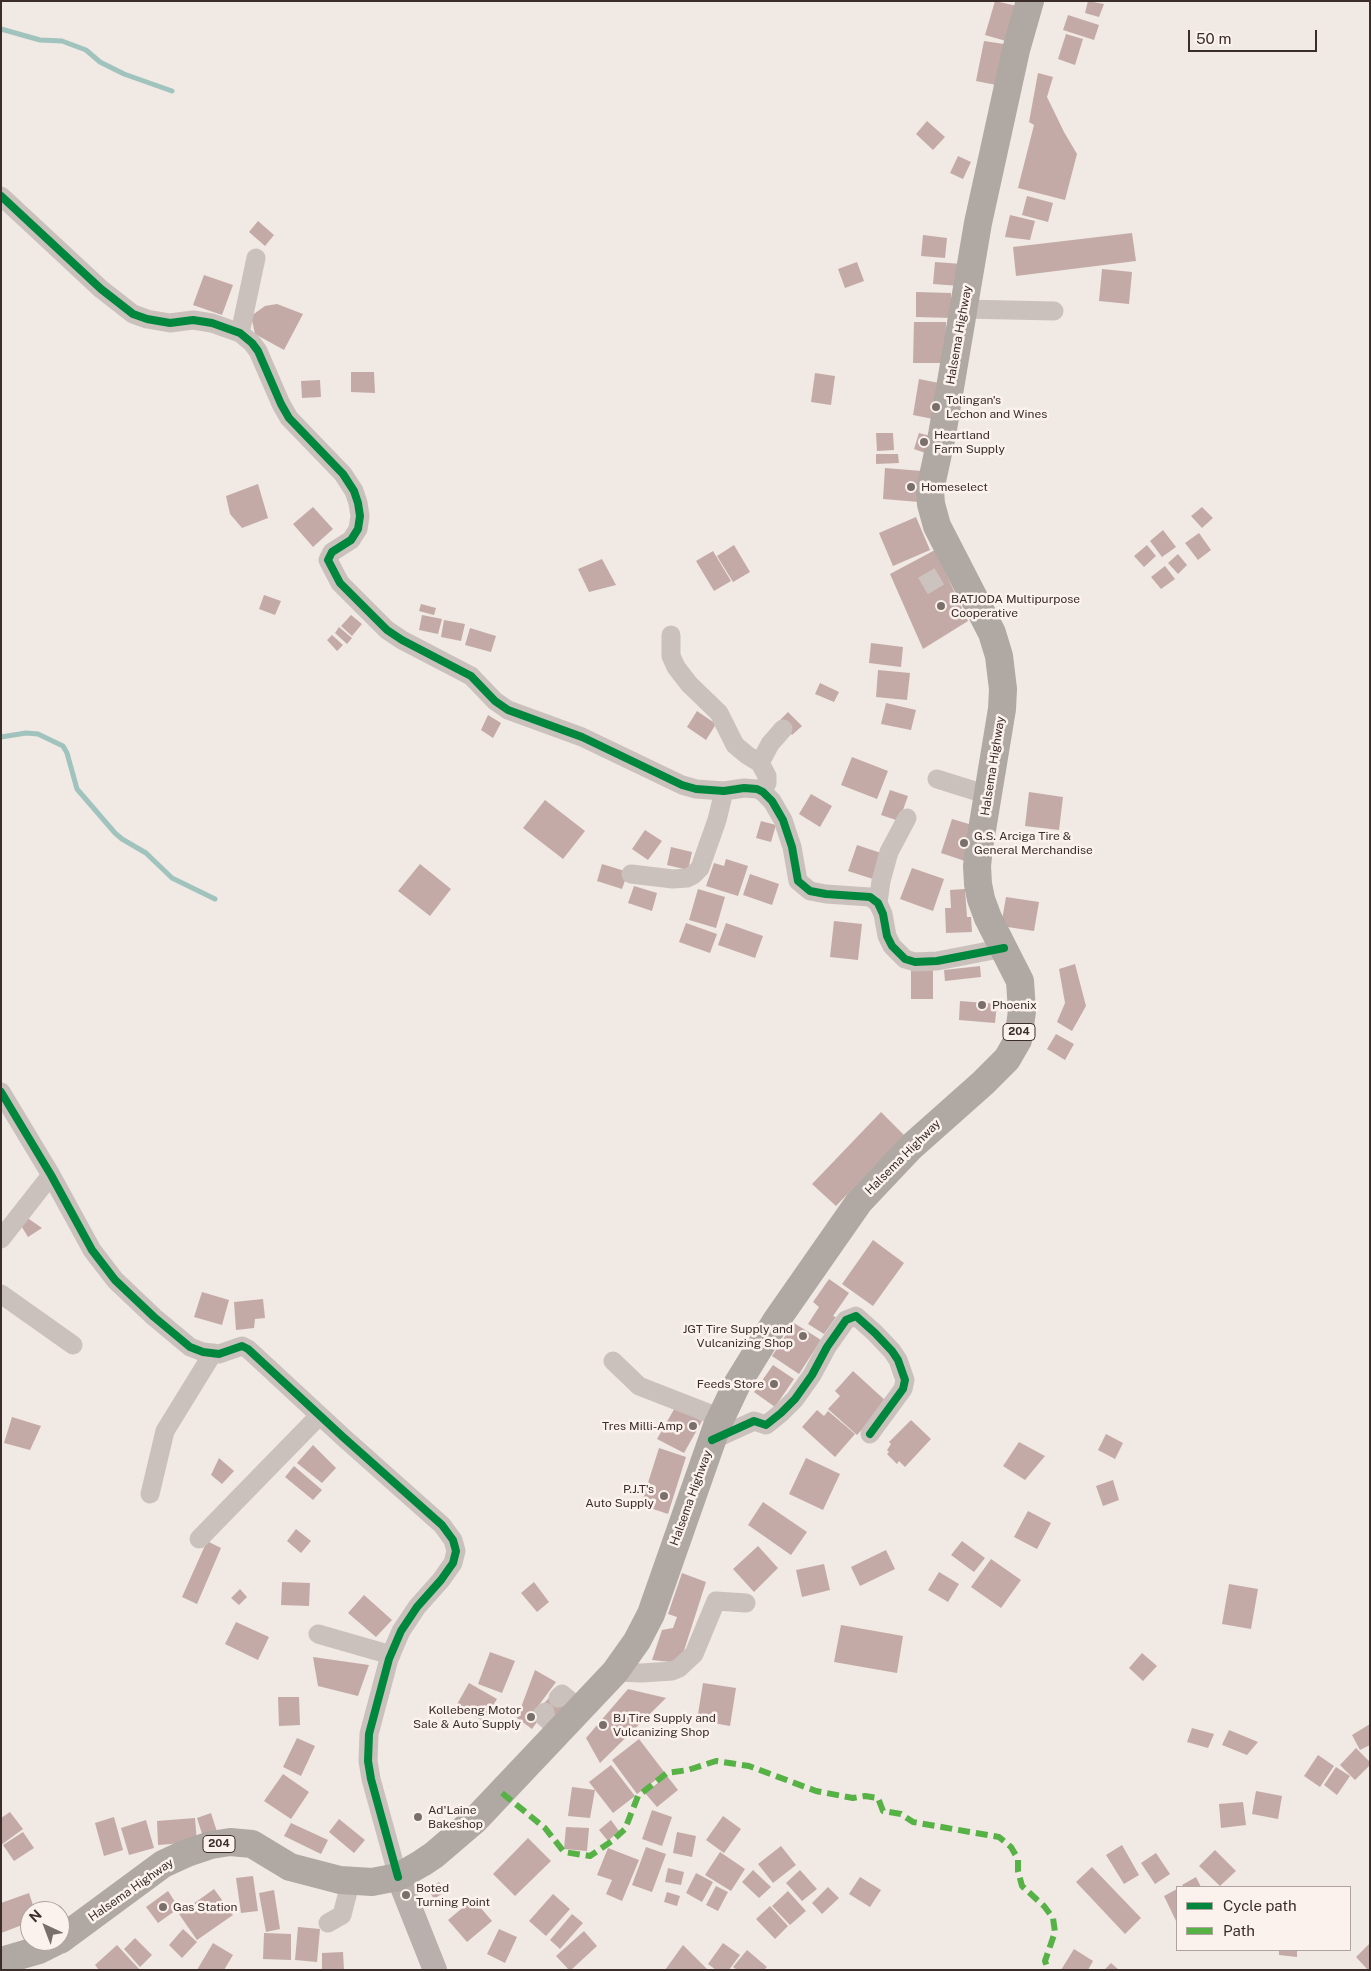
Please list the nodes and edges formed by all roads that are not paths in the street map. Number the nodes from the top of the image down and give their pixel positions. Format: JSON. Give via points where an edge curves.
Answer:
{"nodes":[{"id":1,"x":1030,"y":1,"type":"edge"},
{"id":2,"x":1,"y":196,"type":"edge"},
{"id":3,"x":256,"y":258,"type":"dead end"},
{"id":4,"x":963,"y":309,"type":"junction"},
{"id":5,"x":1054,"y":311,"type":"dead end"},
{"id":6,"x":240,"y":333,"type":"junction"},
{"id":7,"x":671,"y":635,"type":"dead end"},
{"id":8,"x":783,"y":729,"type":"dead end"},
{"id":9,"x":760,"y":763,"type":"junction"},
{"id":10,"x":937,"y":779,"type":"dead end"},
{"id":11,"x":724,"y":791,"type":"junction"},
{"id":12,"x":763,"y":792,"type":"junction"},
{"id":13,"x":988,"y":795,"type":"junction"},
{"id":14,"x":907,"y":818,"type":"dead end"},
{"id":15,"x":631,"y":874,"type":"dead end"},
{"id":16,"x":878,"y":903,"type":"junction"},
{"id":17,"x":1004,"y":948,"type":"junction"},
{"id":18,"x":1,"y":1092,"type":"edge"},
{"id":19,"x":6,"y":1112,"type":"edge"},
{"id":20,"x":50,"y":1176,"type":"junction"},
{"id":21,"x":1,"y":1240,"type":"edge"},
{"id":22,"x":1,"y":1294,"type":"edge"},
{"id":23,"x":73,"y":1346,"type":"dead end"},
{"id":24,"x":213,"y":1353,"type":"junction"},
{"id":25,"x":613,"y":1361,"type":"dead end"},
{"id":26,"x":319,"y":1416,"type":"junction"},
{"id":27,"x":717,"y":1429,"type":"junction"},
{"id":28,"x":870,"y":1434,"type":"dead end"},
{"id":29,"x":150,"y":1494,"type":"dead end"},
{"id":30,"x":199,"y":1539,"type":"dead end"},
{"id":31,"x":746,"y":1603,"type":"dead end"},
{"id":32,"x":318,"y":1634,"type":"dead end"},
{"id":33,"x":391,"y":1655,"type":"junction"},
{"id":34,"x":615,"y":1672,"type":"junction"},
{"id":35,"x":398,"y":1877,"type":"junction"},
{"id":36,"x":351,"y":1880,"type":"junction"},
{"id":37,"x":328,"y":1923,"type":"dead end"},
{"id":38,"x":70,"y":1932,"type":"edge"},
{"id":39,"x":36,"y":1951,"type":"edge"},
{"id":40,"x":1,"y":1961,"type":"edge"},
{"id":41,"x":435,"y":1970,"type":"edge"}],
"edges":[{"from":1,"to":4,"type":"highway","name":"Halsema Highway","number":"204","via":[[978,223]]},
{"from":2,"to":6,"type":"street","via":[[101,289],[133,314],[170,323],[193,320],[212,323]]},
{"from":3,"to":6,"type":"street"},
{"from":4,"to":5,"type":"street"},
{"from":4,"to":13,"type":"highway","name":"Halsema Highway","number":"204","via":[[930,490],[931,504],[951,570],[992,633],[1000,656],[1002,709]]},
{"from":6,"to":11,"type":"street","via":[[258,351],[289,418],[343,474],[354,491],[360,516],[358,529],[351,540],[332,552],[328,560],[340,583],[387,630],[470,676],[508,710],[582,737],[682,785]]},
{"from":7,"to":9,"type":"street","via":[[671,656],[676,667],[719,713],[735,745]]},
{"from":8,"to":9,"type":"street"},
{"from":9,"to":12,"type":"street","via":[[767,776]]},
{"from":10,"to":13,"type":"street"},
{"from":11,"to":12,"type":"street","via":[[744,788]]},
{"from":11,"to":15,"type":"street","via":[[700,868],[693,875],[673,879]]},
{"from":12,"to":16,"type":"street","via":[[783,820],[792,847],[795,873],[803,886],[826,894],[870,897]]},
{"from":13,"to":17,"type":"highway","name":"Halsema Highway","number":"204","via":[[979,848],[978,884],[980,899]]},
{"from":14,"to":16,"type":"street","via":[[889,852]]},
{"from":16,"to":17,"type":"street","via":[[887,936],[905,959],[937,961]]},
{"from":17,"to":27,"type":"highway","name":"Halsema Highway","number":"204","via":[[1020,981],[1021,994],[1018,1040],[1007,1059],[911,1146],[859,1202],[776,1321],[736,1386]]},
{"from":18,"to":19,"type":"street"},
{"from":19,"to":20,"type":"street"},
{"from":20,"to":21,"type":"street"},
{"from":20,"to":24,"type":"street","via":[[92,1250],[115,1280],[190,1347]]},
{"from":22,"to":23,"type":"street"},
{"from":24,"to":26,"type":"street","via":[[242,1346],[248,1349]]},
{"from":24,"to":29,"type":"street","via":[[165,1431]]},
{"from":25,"to":27,"type":"street","via":[[639,1386]]},
{"from":26,"to":30,"type":"street"},
{"from":26,"to":33,"type":"street","via":[[442,1526],[453,1540],[456,1551],[453,1563],[417,1607],[401,1631]]},
{"from":27,"to":28,"type":"street","via":[[754,1421],[766,1425],[795,1399],[846,1320],[856,1316],[892,1351],[905,1380],[904,1389]]},
{"from":27,"to":34,"type":"highway","name":"Halsema Highway","number":"204","via":[[651,1614]]},
{"from":31,"to":34,"type":"street","via":[[716,1602],[694,1654],[680,1668],[642,1673]]},
{"from":32,"to":33,"type":"street"},
{"from":33,"to":35,"type":"street","via":[[369,1734],[368,1761]]},
{"from":34,"to":35,"type":"highway","name":"Halsema Highway","number":"204","via":[[569,1703],[476,1819],[434,1854]]},
{"from":35,"to":36,"type":"highway","name":"Halsema Highway","number":"204","via":[[372,1882]]},
{"from":35,"to":41,"type":"main road"},
{"from":36,"to":37,"type":"street","via":[[342,1915]]},
{"from":36,"to":38,"type":"highway","name":"Halsema Highway","number":"204","via":[[290,1867],[252,1844],[230,1842],[211,1845],[163,1864]]},
{"from":39,"to":40,"type":"highway","name":"Halsema Highway","number":"204"}]}
